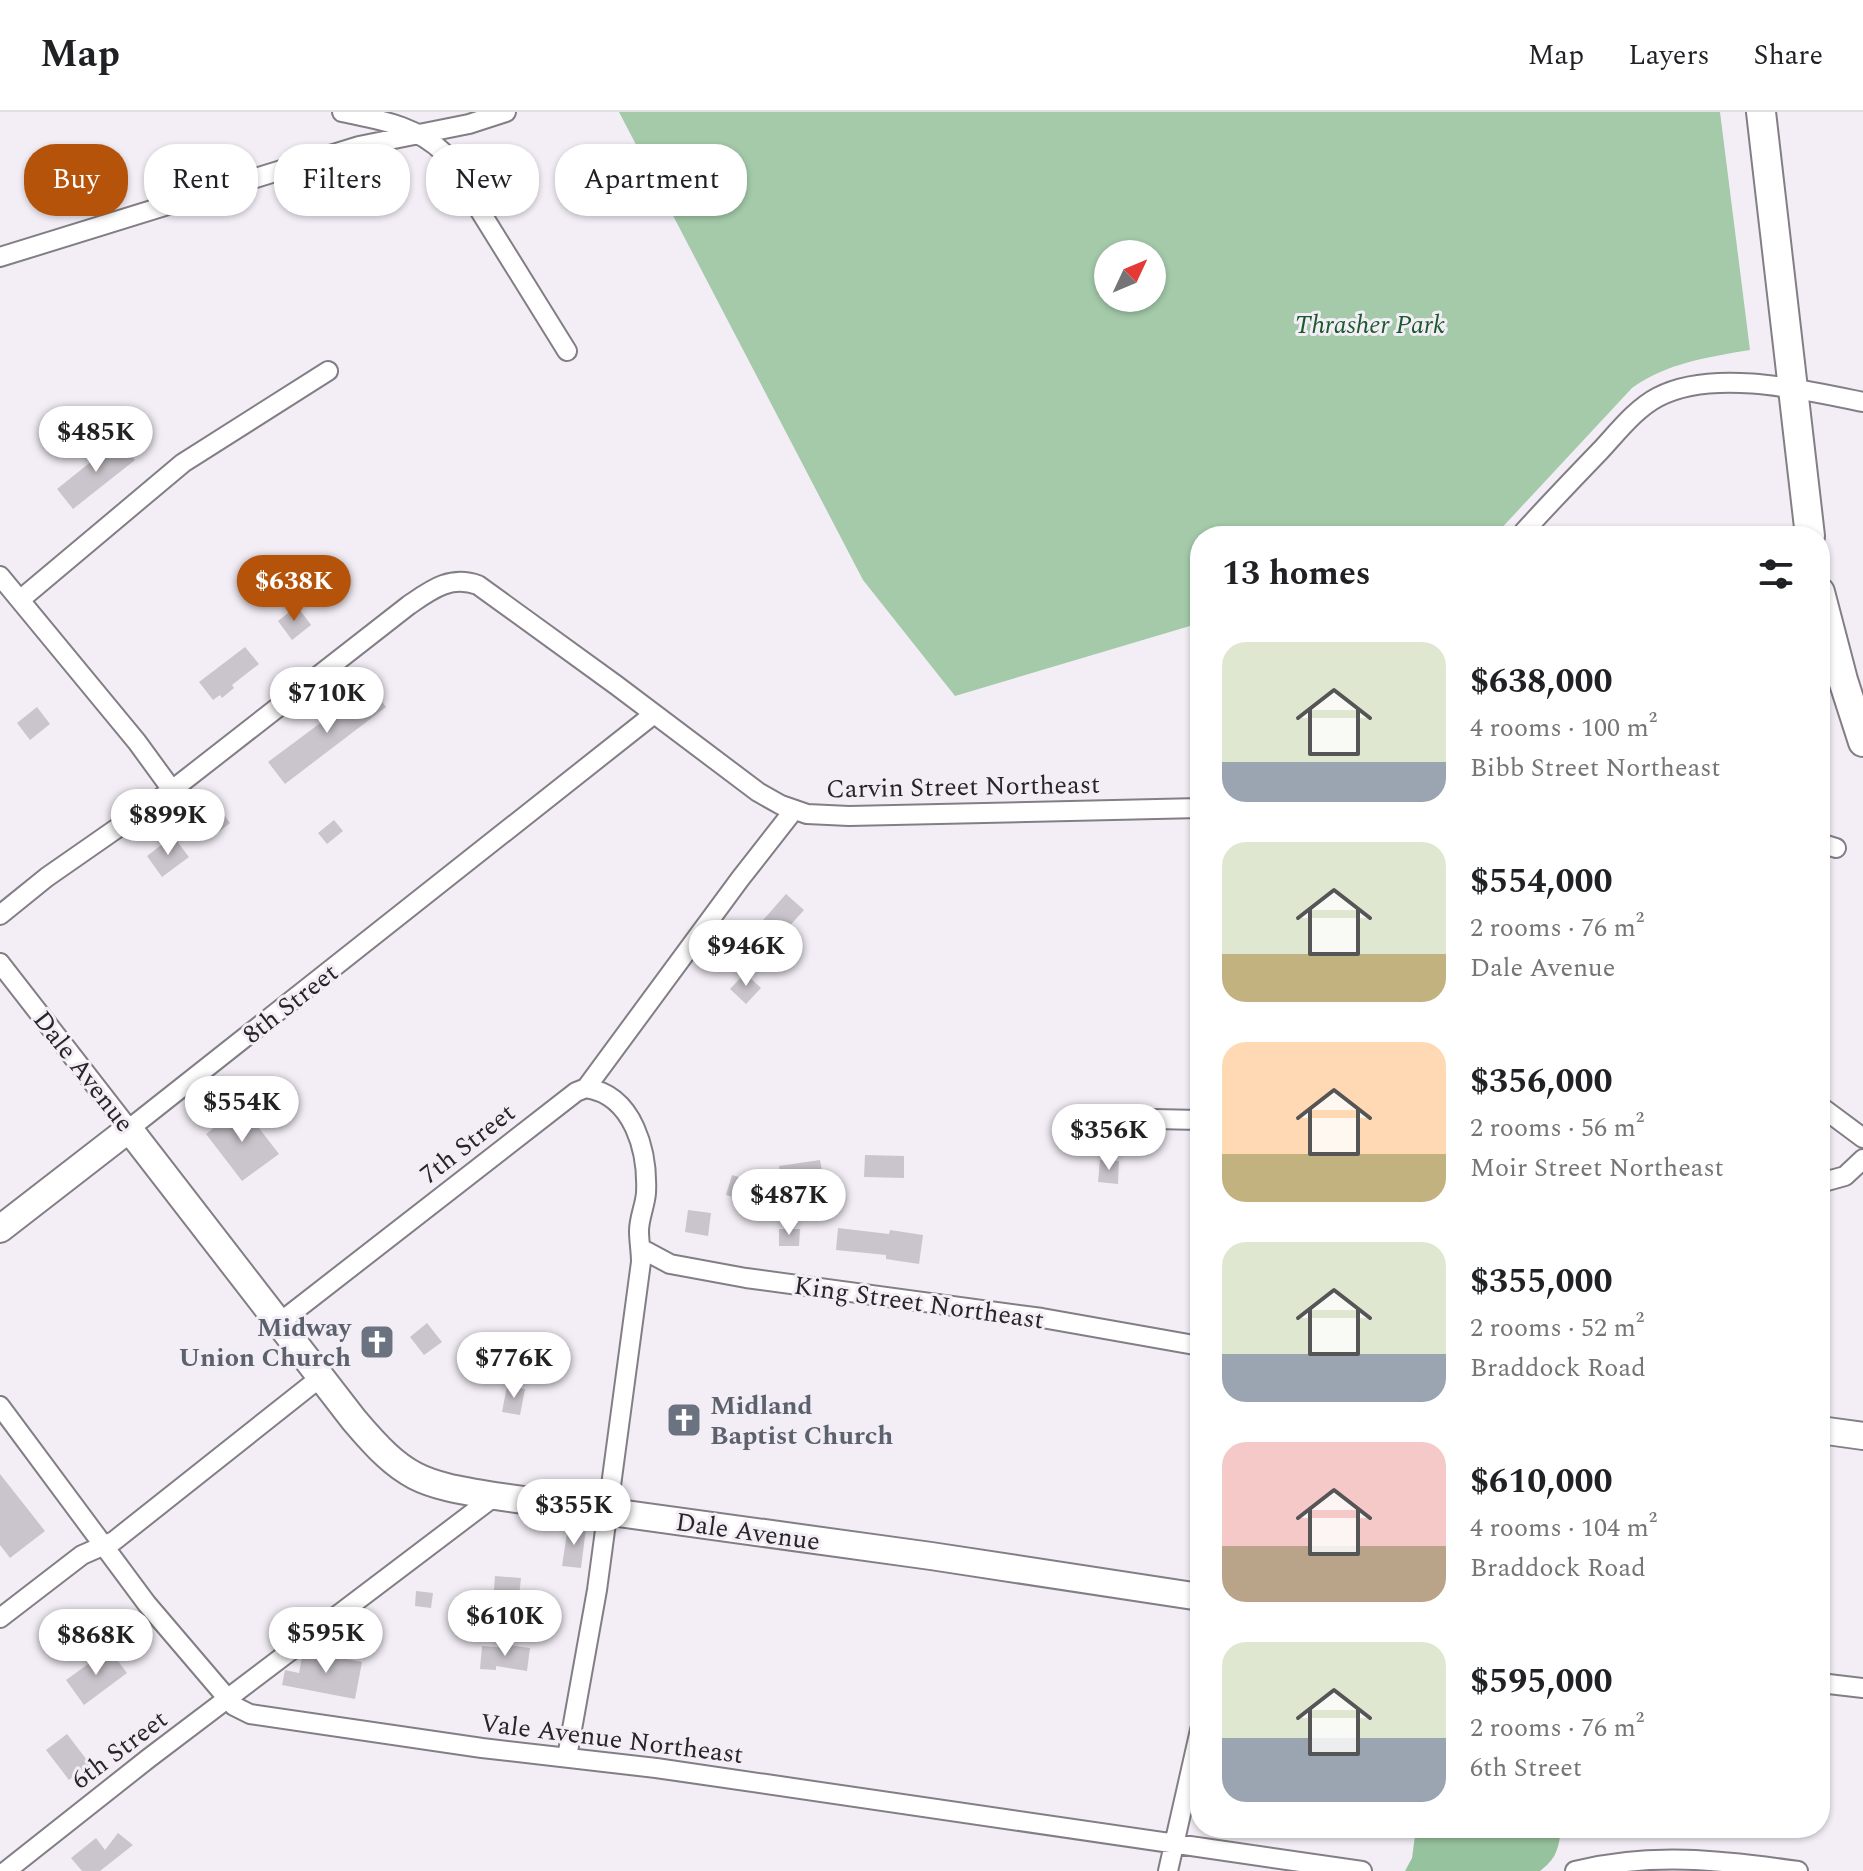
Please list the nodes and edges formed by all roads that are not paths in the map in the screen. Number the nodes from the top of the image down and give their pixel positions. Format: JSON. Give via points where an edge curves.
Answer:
{"nodes":[{"id":1,"x":342,"y":112,"type":"edge"},
{"id":2,"x":506,"y":112,"type":"edge"},
{"id":3,"x":1761,"y":112,"type":"edge"},
{"id":4,"x":421,"y":135,"type":"junction"},
{"id":5,"x":0,"y":257,"type":"edge"},
{"id":6,"x":567,"y":351,"type":"dead end"},
{"id":7,"x":328,"y":371,"type":"dead end"},
{"id":8,"x":1791,"y":387,"type":"junction"},
{"id":9,"x":1863,"y":402,"type":"edge"},
{"id":10,"x":1529,"y":526,"type":"edge"},
{"id":11,"x":1809,"y":526,"type":"edge"},
{"id":12,"x":0,"y":576,"type":"edge"},
{"id":13,"x":21,"y":599,"type":"junction"},
{"id":14,"x":1830,"y":630,"type":"edge"},
{"id":15,"x":654,"y":714,"type":"junction"},
{"id":16,"x":1863,"y":742,"type":"edge"},
{"id":17,"x":172,"y":790,"type":"junction"},
{"id":18,"x":1190,"y":808,"type":"edge"},
{"id":19,"x":794,"y":810,"type":"junction"},
{"id":20,"x":0,"y":915,"type":"edge"},
{"id":21,"x":0,"y":963,"type":"edge"},
{"id":22,"x":586,"y":1088,"type":"junction"},
{"id":23,"x":1830,"y":1113,"type":"edge"},
{"id":24,"x":1107,"y":1118,"type":"dead end"},
{"id":25,"x":1190,"y":1120,"type":"edge"},
{"id":26,"x":129,"y":1129,"type":"junction"},
{"id":27,"x":1863,"y":1138,"type":"edge"},
{"id":28,"x":1863,"y":1159,"type":"edge"},
{"id":29,"x":1830,"y":1180,"type":"edge"},
{"id":30,"x":0,"y":1229,"type":"edge"},
{"id":31,"x":642,"y":1249,"type":"junction"},
{"id":32,"x":279,"y":1323,"type":"junction"},
{"id":33,"x":1190,"y":1344,"type":"edge"},
{"id":34,"x":321,"y":1377,"type":"junction"},
{"id":35,"x":0,"y":1406,"type":"edge"},
{"id":36,"x":1830,"y":1431,"type":"edge"},
{"id":37,"x":1863,"y":1436,"type":"edge"},
{"id":38,"x":495,"y":1496,"type":"junction"},
{"id":39,"x":606,"y":1511,"type":"junction"},
{"id":40,"x":104,"y":1546,"type":"junction"},
{"id":41,"x":1190,"y":1596,"type":"edge"},
{"id":42,"x":0,"y":1618,"type":"edge"},
{"id":43,"x":1830,"y":1684,"type":"edge"},
{"id":44,"x":1863,"y":1688,"type":"edge"},
{"id":45,"x":228,"y":1699,"type":"junction"},
{"id":46,"x":567,"y":1757,"type":"junction"},
{"id":47,"x":1190,"y":1774,"type":"edge"},
{"id":48,"x":1174,"y":1844,"type":"junction"},
{"id":49,"x":6,"y":1871,"type":"edge"},
{"id":50,"x":1168,"y":1871,"type":"edge"},
{"id":51,"x":1362,"y":1871,"type":"edge"},
{"id":52,"x":1575,"y":1871,"type":"edge"},
{"id":53,"x":1798,"y":1871,"type":"edge"}],
"edges":[{"from":1,"to":4,"type":"street"},
{"from":2,"to":4,"type":"street"},
{"from":3,"to":8,"type":"main road"},
{"from":4,"to":5,"type":"street","via":[[359,146]]},
{"from":4,"to":6,"type":"street","via":[[444,153]]},
{"from":7,"to":13,"type":"street","via":[[183,463]]},
{"from":8,"to":9,"type":"street"},
{"from":8,"to":10,"type":"street","via":[[1709,384],[1656,398]]},
{"from":8,"to":11,"type":"main road"},
{"from":12,"to":13,"type":"street"},
{"from":13,"to":17,"type":"street"},
{"from":14,"to":16,"type":"main road"},
{"from":15,"to":17,"type":"street","name":"Carvin Street Northeast","via":[[466,580],[439,585],[409,605]]},
{"from":15,"to":19,"type":"street","name":"Carvin Street Northeast","via":[[758,792]]},
{"from":15,"to":26,"type":"street","name":"8th Street"},
{"from":17,"to":20,"type":"street"},
{"from":18,"to":19,"type":"street","name":"Carvin Street Northeast","via":[[849,816]]},
{"from":19,"to":22,"type":"street","name":"7th Street"},
{"from":21,"to":26,"type":"street","name":"Dale Avenue"},
{"from":22,"to":31,"type":"street","via":[[624,1109],[641,1144],[646,1194],[639,1230]]},
{"from":22,"to":32,"type":"street","name":"7th Street"},
{"from":23,"to":27,"type":"street"},
{"from":24,"to":25,"type":"street"},
{"from":26,"to":30,"type":"street","name":"8th Street"},
{"from":26,"to":32,"type":"street","name":"Dale Avenue"},
{"from":28,"to":29,"type":"street","via":[[1845,1176]]},
{"from":31,"to":33,"type":"street","name":"King Street Northeast","via":[[670,1264],[746,1278],[1042,1318]]},
{"from":31,"to":39,"type":"street"},
{"from":32,"to":34,"type":"street","name":"Dale Avenue"},
{"from":34,"to":38,"type":"street","name":"Dale Avenue","via":[[399,1468],[441,1487]]},
{"from":34,"to":40,"type":"street"},
{"from":35,"to":40,"type":"street","name":"Vale Avenue Northeast"},
{"from":36,"to":37,"type":"street"},
{"from":38,"to":39,"type":"street","name":"Dale Avenue"},
{"from":38,"to":45,"type":"street","name":"6th Street"},
{"from":39,"to":41,"type":"street","name":"Dale Avenue"},
{"from":39,"to":46,"type":"street"},
{"from":40,"to":42,"type":"street","via":[[82,1555]]},
{"from":40,"to":45,"type":"street","name":"Vale Avenue Northeast"},
{"from":43,"to":44,"type":"street"},
{"from":45,"to":46,"type":"street","name":"Vale Avenue Northeast","via":[[264,1717]]},
{"from":45,"to":49,"type":"street","name":"6th Street"},
{"from":46,"to":48,"type":"street","name":"Vale Avenue Northeast"},
{"from":47,"to":48,"type":"street"},
{"from":48,"to":50,"type":"street"},
{"from":48,"to":51,"type":"street","name":"Vale Avenue Northeast"},
{"from":52,"to":53,"type":"street","via":[[1637,1859],[1678,1858]]}]}
